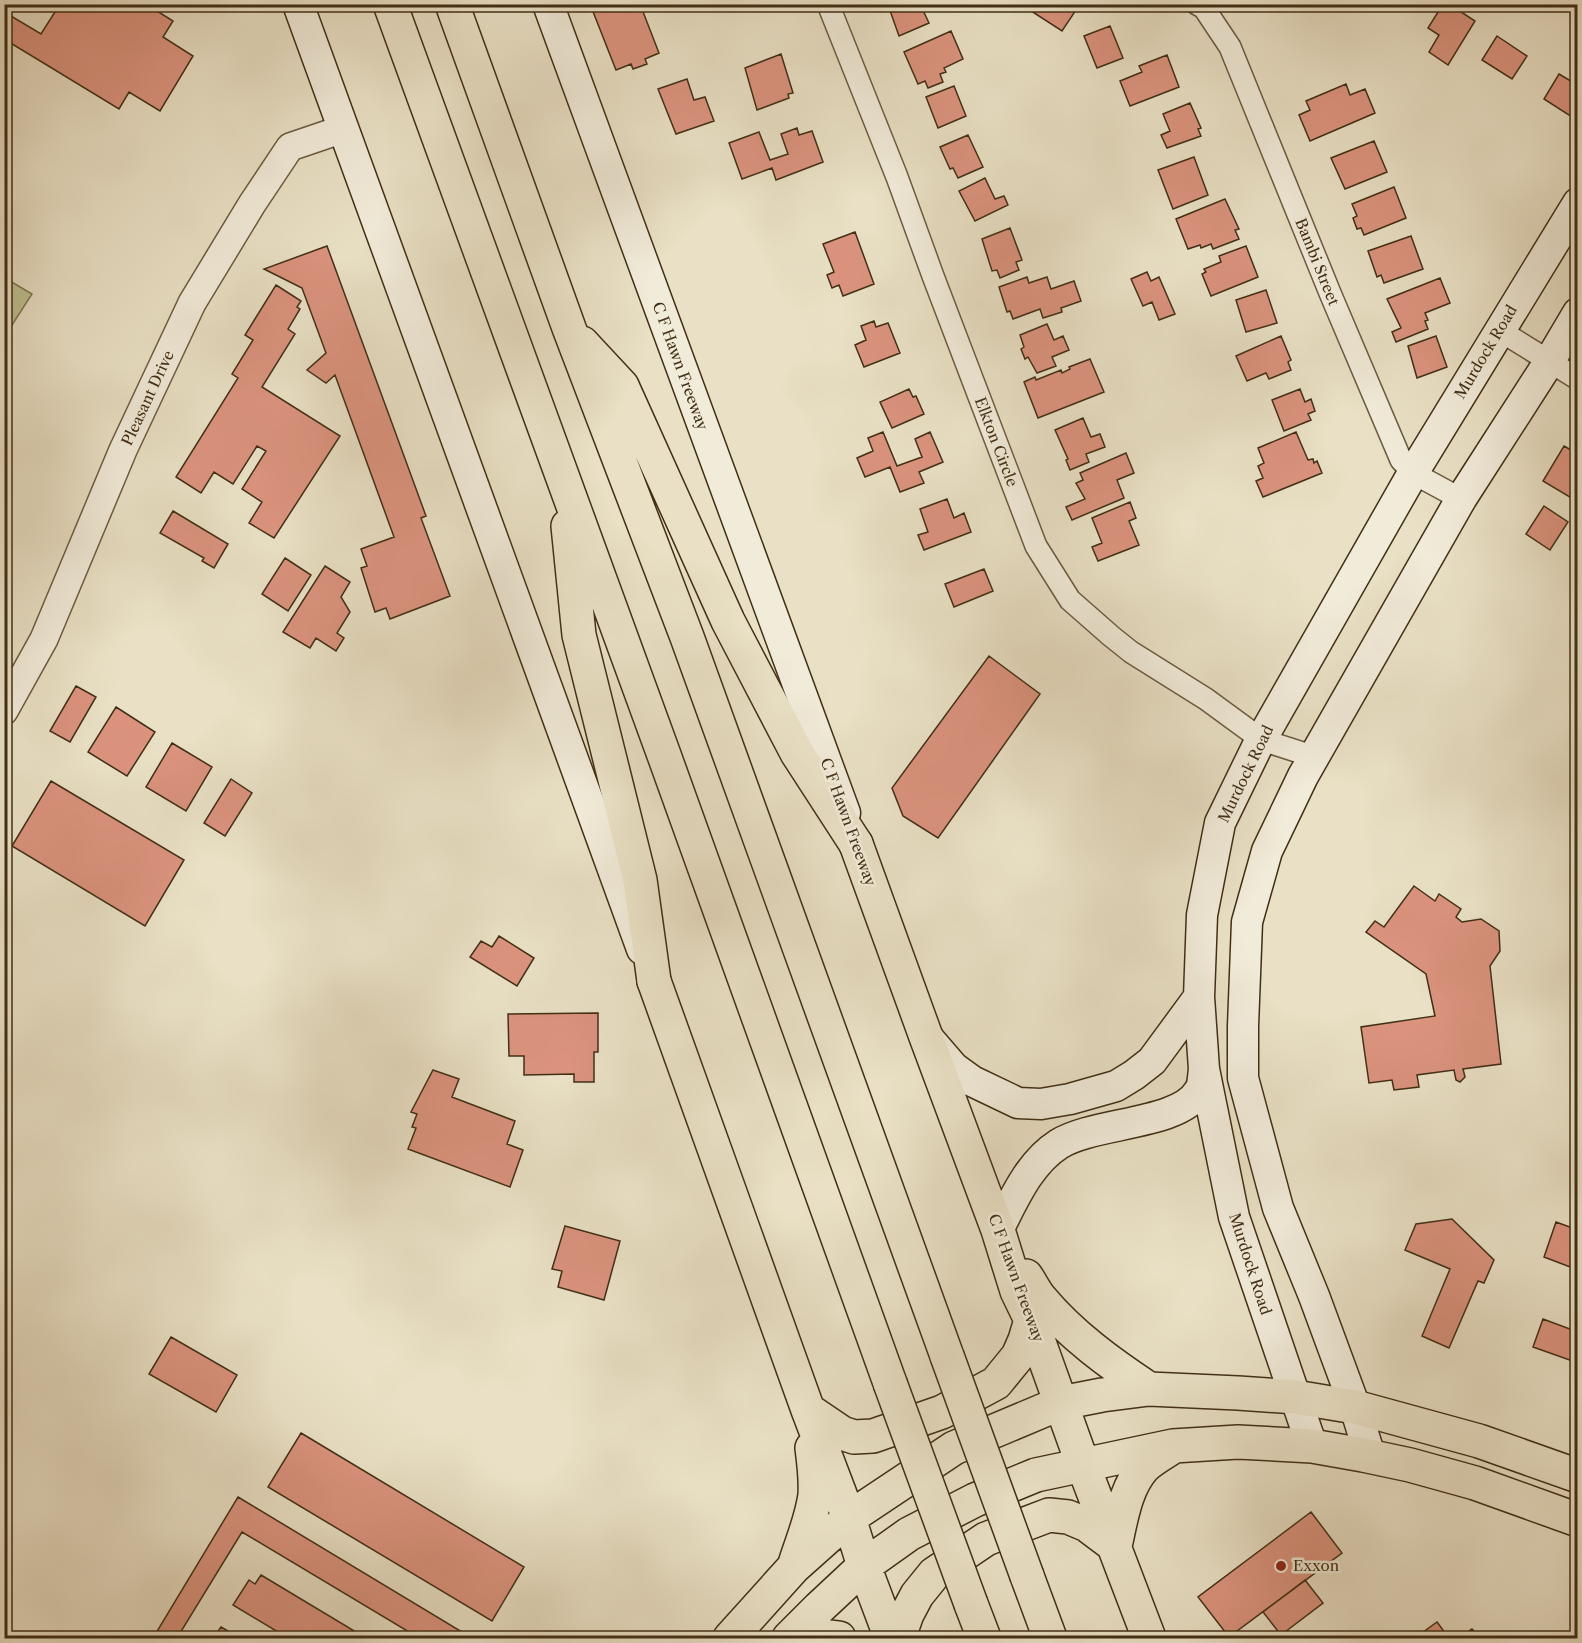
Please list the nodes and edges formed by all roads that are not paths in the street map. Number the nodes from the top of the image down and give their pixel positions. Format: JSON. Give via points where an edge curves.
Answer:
{"nodes":[{"id":1,"x":298,"y":4,"type":"edge"},
{"id":2,"x":390,"y":4,"type":"edge"},
{"id":3,"x":452,"y":4,"type":"edge"},
{"id":4,"x":548,"y":4,"type":"edge"},
{"id":5,"x":828,"y":4,"type":"edge"},
{"id":6,"x":1197,"y":4,"type":"edge"},
{"id":7,"x":343,"y":129,"type":"junction"},
{"id":8,"x":1578,"y":204,"type":"edge"},
{"id":9,"x":1578,"y":313,"type":"edge"},
{"id":10,"x":569,"y":328,"type":"junction"},
{"id":11,"x":1499,"y":330,"type":"junction"},
{"id":12,"x":1549,"y":362,"type":"junction"},
{"id":13,"x":1578,"y":379,"type":"edge"},
{"id":14,"x":1413,"y":473,"type":"junction"},
{"id":15,"x":564,"y":478,"type":"junction"},
{"id":16,"x":1461,"y":499,"type":"junction"},
{"id":17,"x":4,"y":711,"type":"edge"},
{"id":18,"x":1262,"y":740,"type":"junction"},
{"id":19,"x":1315,"y":757,"type":"junction"},
{"id":20,"x":856,"y":844,"type":"junction"},
{"id":21,"x":654,"y":981,"type":"junction"},
{"id":22,"x":1199,"y":997,"type":"junction"},
{"id":23,"x":1243,"y":1026,"type":"junction"},
{"id":24,"x":925,"y":1034,"type":"junction"},
{"id":25,"x":1204,"y":1069,"type":"junction"},
{"id":26,"x":999,"y":1230,"type":"junction"},
{"id":27,"x":1031,"y":1320,"type":"junction"},
{"id":28,"x":1149,"y":1389,"type":"junction"},
{"id":29,"x":1295,"y":1397,"type":"junction"},
{"id":30,"x":1061,"y":1403,"type":"junction"},
{"id":31,"x":1355,"y":1407,"type":"junction"},
{"id":32,"x":808,"y":1410,"type":"junction"},
{"id":33,"x":1173,"y":1446,"type":"junction"},
{"id":34,"x":1312,"y":1446,"type":"junction"},
{"id":35,"x":1370,"y":1456,"type":"junction"},
{"id":36,"x":1083,"y":1465,"type":"junction"},
{"id":37,"x":1578,"y":1476,"type":"edge"},
{"id":38,"x":849,"y":1518,"type":"junction"},
{"id":39,"x":1578,"y":1520,"type":"edge"},
{"id":40,"x":1114,"y":1546,"type":"junction"},
{"id":41,"x":864,"y":1566,"type":"junction"},
{"id":42,"x":794,"y":1567,"type":"junction"},
{"id":43,"x":730,"y":1638,"type":"edge"},
{"id":44,"x":789,"y":1638,"type":"edge"},
{"id":45,"x":795,"y":1638,"type":"edge"},
{"id":46,"x":839,"y":1638,"type":"edge"},
{"id":47,"x":891,"y":1638,"type":"edge"},
{"id":48,"x":902,"y":1638,"type":"edge"},
{"id":49,"x":984,"y":1638,"type":"edge"},
{"id":50,"x":1050,"y":1638,"type":"edge"},
{"id":51,"x":1149,"y":1638,"type":"edge"}],
"edges":[{"from":1,"to":7,"type":"main road"},
{"from":2,"to":15,"type":"main road"},
{"from":3,"to":10,"type":"main road"},
{"from":4,"to":20,"type":"main road","name":"C F Hawn Freeway"},
{"from":5,"to":18,"type":"street","name":"Elkton Circle","via":[[1036,546],[1070,600],[1111,636]]},
{"from":6,"to":14,"type":"street","name":"Bambi Street","via":[[1204,8],[1230,47],[1401,460]]},
{"from":7,"to":17,"type":"street","name":"Pleasant Drive","via":[[290,147],[192,303],[123,450],[44,639]]},
{"from":7,"to":21,"type":"main road"},
{"from":8,"to":11,"type":"main road","name":"Murdock Road"},
{"from":9,"to":12,"type":"main road"},
{"from":10,"to":20,"type":"main road","via":[[622,386],[728,621],[797,753]]},
{"from":10,"to":50,"type":"main road","bridge":true,"via":[[687,637]]},
{"from":11,"to":12,"type":"street"},
{"from":11,"to":14,"type":"main road","name":"Murdock Road"},
{"from":12,"to":13,"type":"street"},
{"from":12,"to":16,"type":"main road"},
{"from":14,"to":16,"type":"street","name":"Bambi Street"},
{"from":14,"to":18,"type":"main road","name":"Murdock Road"},
{"from":15,"to":21,"type":"main road","via":[[579,635],[640,880]]},
{"from":15,"to":49,"type":"main road","bridge":true},
{"from":16,"to":19,"type":"main road"},
{"from":18,"to":19,"type":"street","name":"Elkton Circle"},
{"from":18,"to":22,"type":"main road","name":"Murdock Road","via":[[1220,823],[1202,915]]},
{"from":19,"to":23,"type":"main road","via":[[1267,851],[1247,922]]},
{"from":20,"to":24,"type":"main road","name":"C F Hawn Freeway"},
{"from":21,"to":32,"type":"main road"},
{"from":22,"to":24,"type":"main road","via":[[1152,1061],[1134,1075],[1116,1086],[1041,1104],[1018,1103],[972,1081],[954,1068]]},
{"from":22,"to":25,"type":"main road","name":"Murdock Road"},
{"from":23,"to":25,"type":"main road","via":[[1224,1059]]},
{"from":23,"to":31,"type":"main road","via":[[1243,1078],[1278,1208]]},
{"from":24,"to":26,"type":"main road","name":"C F Hawn Freeway"},
{"from":25,"to":26,"type":"main road","via":[[1200,1090],[1190,1102],[1161,1117],[1096,1130],[1060,1144],[1023,1181]]},
{"from":25,"to":29,"type":"main road","name":"Murdock Road","via":[[1234,1217]]},
{"from":26,"to":27,"type":"main road","name":"C F Hawn Freeway","via":[[1017,1291]]},
{"from":26,"to":28,"type":"main road","via":[[1040,1298],[1069,1329]]},
{"from":27,"to":30,"type":"main road","name":"C F Hawn Freeway"},
{"from":27,"to":32,"type":"main road","via":[[1018,1356],[996,1383],[942,1412],[873,1436],[854,1437]]},
{"from":28,"to":29,"type":"main road"},
{"from":28,"to":30,"type":"main road"},
{"from":29,"to":31,"type":"main road"},
{"from":29,"to":34,"type":"main road","name":"Murdock Road"},
{"from":30,"to":36,"type":"main road","name":"C F Hawn Freeway"},
{"from":30,"to":38,"type":"main road","via":[[954,1448]]},
{"from":31,"to":35,"type":"main road"},
{"from":31,"to":37,"type":"main road","via":[[1479,1441]]},
{"from":32,"to":38,"type":"main road"},
{"from":32,"to":42,"type":"main road","via":[[814,1495]]},
{"from":33,"to":34,"type":"main road","via":[[1238,1442]]},
{"from":33,"to":36,"type":"main road"},
{"from":33,"to":40,"type":"main road","via":[[1144,1467],[1134,1482]]},
{"from":34,"to":35,"type":"main road"},
{"from":35,"to":39,"type":"main road","via":[[1474,1483]]},
{"from":36,"to":40,"type":"main road","name":"C F Hawn Freeway"},
{"from":36,"to":41,"type":"main road","via":[[1036,1475],[975,1500],[909,1534]]},
{"from":38,"to":41,"type":"main road"},
{"from":38,"to":42,"type":"main road"},
{"from":40,"to":48,"type":"main road","via":[[1087,1524],[1049,1515],[986,1539],[934,1574],[907,1614]]},
{"from":40,"to":51,"type":"main road","name":"C F Hawn Freeway"},
{"from":41,"to":44,"type":"main road"},
{"from":41,"to":47,"type":"main road"},
{"from":42,"to":43,"type":"main road"},
{"from":45,"to":46,"type":"main road"}]}
